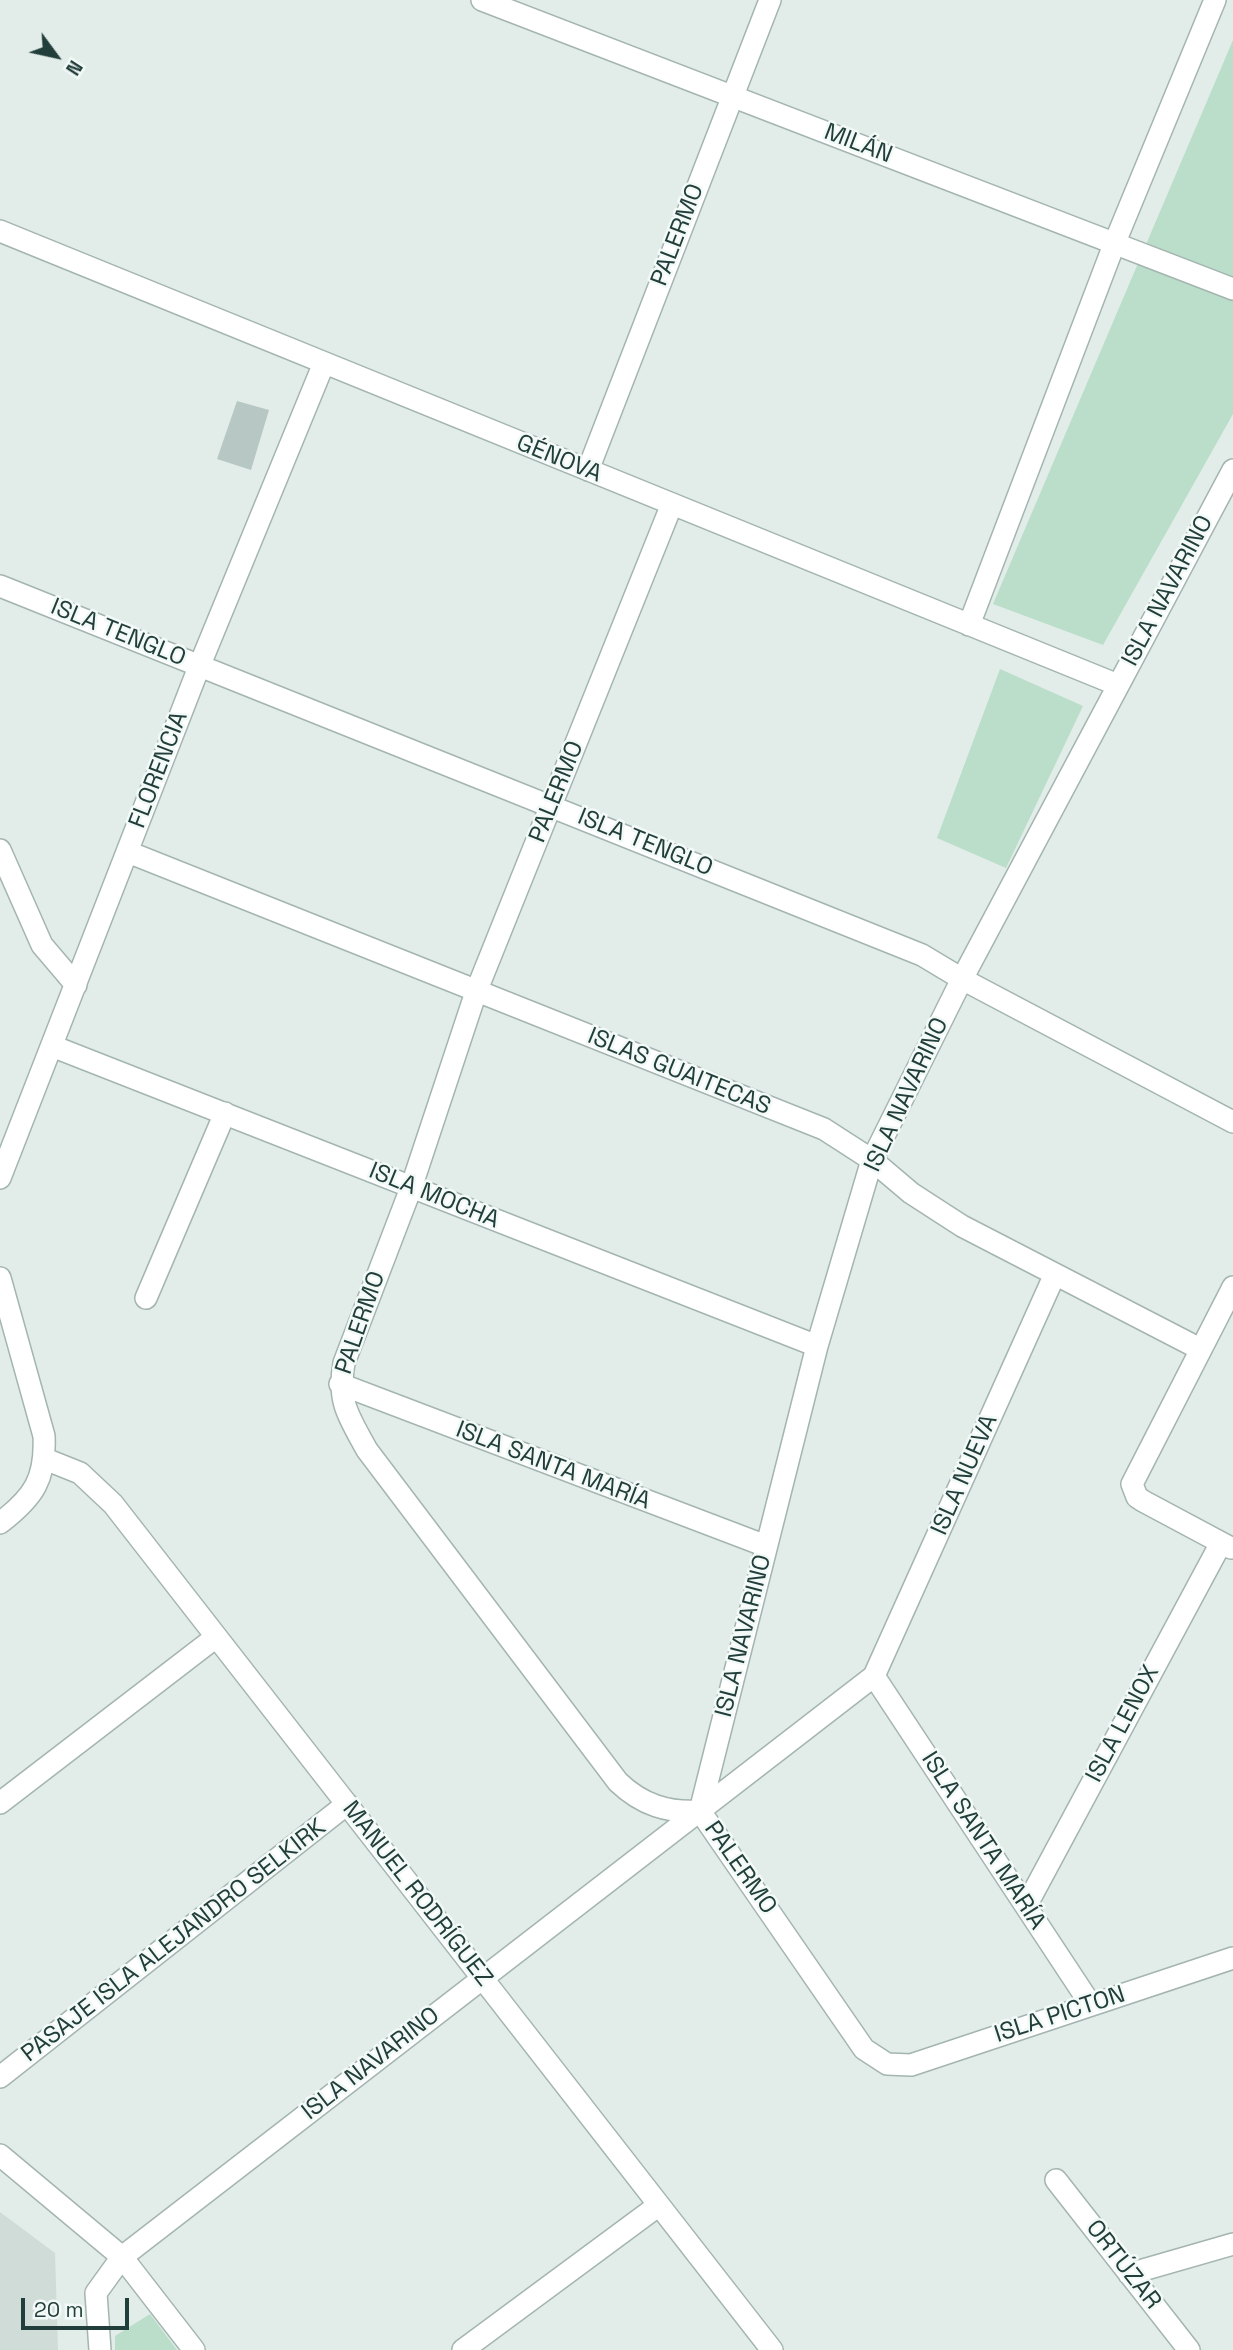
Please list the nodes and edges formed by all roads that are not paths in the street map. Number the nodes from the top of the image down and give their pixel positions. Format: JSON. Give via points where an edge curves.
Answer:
{"nodes":[{"id":1,"x":482,"y":0,"type":"edge"},
{"id":2,"x":770,"y":0,"type":"edge"},
{"id":3,"x":1215,"y":0,"type":"edge"},
{"id":4,"x":731,"y":97,"type":"junction"},
{"id":5,"x":0,"y":232,"type":"edge"},
{"id":6,"x":1115,"y":242,"type":"junction"},
{"id":7,"x":1233,"y":289,"type":"edge"},
{"id":8,"x":324,"y":363,"type":"junction"},
{"id":9,"x":588,"y":470,"type":"junction"},
{"id":10,"x":1233,"y":470,"type":"edge"},
{"id":11,"x":672,"y":504,"type":"junction"},
{"id":12,"x":0,"y":586,"type":"edge"},
{"id":13,"x":969,"y":625,"type":"junction"},
{"id":14,"x":199,"y":667,"type":"junction"},
{"id":15,"x":1118,"y":685,"type":"junction"},
{"id":16,"x":551,"y":805,"type":"junction"},
{"id":17,"x":0,"y":850,"type":"edge"},
{"id":18,"x":128,"y":852,"type":"junction"},
{"id":19,"x":962,"y":979,"type":"junction"},
{"id":20,"x":76,"y":985,"type":"junction"},
{"id":21,"x":476,"y":992,"type":"junction"},
{"id":22,"x":52,"y":1046,"type":"junction"},
{"id":23,"x":226,"y":1113,"type":"junction"},
{"id":24,"x":1233,"y":1122,"type":"edge"},
{"id":25,"x":872,"y":1160,"type":"junction"},
{"id":26,"x":0,"y":1178,"type":"edge"},
{"id":27,"x":411,"y":1188,"type":"junction"},
{"id":28,"x":1055,"y":1274,"type":"junction"},
{"id":29,"x":0,"y":1278,"type":"edge"},
{"id":30,"x":1233,"y":1287,"type":"edge"},
{"id":31,"x":146,"y":1298,"type":"dead end"},
{"id":32,"x":817,"y":1346,"type":"junction"},
{"id":33,"x":1200,"y":1349,"type":"junction"},
{"id":34,"x":340,"y":1384,"type":"junction"},
{"id":35,"x":45,"y":1459,"type":"junction"},
{"id":36,"x":0,"y":1523,"type":"edge"},
{"id":37,"x":766,"y":1546,"type":"junction"},
{"id":38,"x":1227,"y":1546,"type":"edge"},
{"id":39,"x":216,"y":1637,"type":"junction"},
{"id":40,"x":874,"y":1676,"type":"junction"},
{"id":41,"x":0,"y":1803,"type":"edge"},
{"id":42,"x":347,"y":1804,"type":"junction"},
{"id":43,"x":701,"y":1811,"type":"junction"},
{"id":44,"x":1026,"y":1906,"type":"junction"},
{"id":45,"x":1233,"y":1958,"type":"edge"},
{"id":46,"x":482,"y":1978,"type":"junction"},
{"id":47,"x":1091,"y":2005,"type":"junction"},
{"id":48,"x":887,"y":2064,"type":"joint"},
{"id":49,"x":0,"y":2077,"type":"edge"},
{"id":50,"x":0,"y":2155,"type":"edge"},
{"id":51,"x":1056,"y":2180,"type":"dead end"},
{"id":52,"x":659,"y":2205,"type":"junction"},
{"id":53,"x":1233,"y":2244,"type":"edge"},
{"id":54,"x":122,"y":2257,"type":"junction"},
{"id":55,"x":1129,"y":2274,"type":"junction"},
{"id":56,"x":100,"y":2350,"type":"edge"},
{"id":57,"x":194,"y":2350,"type":"edge"},
{"id":58,"x":463,"y":2350,"type":"edge"},
{"id":59,"x":772,"y":2350,"type":"edge"},
{"id":60,"x":1189,"y":2350,"type":"edge"}],
"edges":[{"from":1,"to":4,"type":"street","name":"MILÁN"},
{"from":2,"to":4,"type":"street","name":"PALERMO"},
{"from":3,"to":6,"type":"street"},
{"from":4,"to":6,"type":"street","name":"MILÁN"},
{"from":4,"to":9,"type":"street","name":"PALERMO"},
{"from":5,"to":8,"type":"street","name":"GÉNOVA"},
{"from":6,"to":7,"type":"street","name":"MILÁN"},
{"from":6,"to":13,"type":"street"},
{"from":8,"to":9,"type":"street","name":"GÉNOVA"},
{"from":8,"to":14,"type":"street","name":"FLORENCIA"},
{"from":9,"to":11,"type":"street","name":"GÉNOVA"},
{"from":10,"to":15,"type":"street","name":"ISLA NAVARINO"},
{"from":11,"to":13,"type":"street","name":"GÉNOVA"},
{"from":11,"to":16,"type":"street","name":"PALERMO"},
{"from":12,"to":14,"type":"street","name":"ISLA TENGLO"},
{"from":13,"to":15,"type":"street","name":"GÉNOVA"},
{"from":14,"to":16,"type":"street","name":"ISLA TENGLO"},
{"from":14,"to":18,"type":"street","name":"FLORENCIA"},
{"from":15,"to":19,"type":"street","name":"ISLA NAVARINO"},
{"from":16,"to":19,"type":"street","name":"ISLA TENGLO","via":[[922,955]]},
{"from":16,"to":21,"type":"street","name":"PALERMO"},
{"from":17,"to":20,"type":"street","via":[[42,945]]},
{"from":18,"to":20,"type":"street","name":"FLORENCIA"},
{"from":18,"to":21,"type":"street","name":"ISLAS GUAITECAS"},
{"from":19,"to":24,"type":"street","name":"ISLA TENGLO"},
{"from":19,"to":25,"type":"street","name":"ISLA NAVARINO"},
{"from":20,"to":22,"type":"street","name":"FLORENCIA"},
{"from":21,"to":25,"type":"street","name":"ISLAS GUAITECAS","via":[[824,1129]]},
{"from":21,"to":27,"type":"street","name":"PALERMO"},
{"from":22,"to":23,"type":"street","name":"ISLA MOCHA"},
{"from":22,"to":26,"type":"street","name":"FLORENCIA"},
{"from":23,"to":27,"type":"street","name":"ISLA MOCHA"},
{"from":23,"to":31,"type":"street"},
{"from":25,"to":28,"type":"street","name":"ISLAS GUAITECAS","via":[[911,1193],[962,1226]]},
{"from":25,"to":32,"type":"street","name":"ISLA NAVARINO"},
{"from":27,"to":32,"type":"street","name":"ISLA MOCHA"},
{"from":27,"to":34,"type":"street","name":"PALERMO"},
{"from":28,"to":33,"type":"street","name":"ISLAS GUAITECAS"},
{"from":28,"to":40,"type":"street","name":"ISLA NUEVA"},
{"from":29,"to":35,"type":"street","via":[[44,1436]]},
{"from":30,"to":33,"type":"street"},
{"from":32,"to":37,"type":"street","name":"ISLA NAVARINO"},
{"from":33,"to":38,"type":"street","via":[[1133,1477],[1133,1492]]},
{"from":34,"to":37,"type":"street","name":"ISLA SANTA MARÍA"},
{"from":34,"to":43,"type":"street","name":"PALERMO","via":[[342,1405],[367,1450],[618,1782],[630,1794],[663,1810]]},
{"from":35,"to":36,"type":"street","via":[[31,1496]]},
{"from":35,"to":39,"type":"street","name":"MANUEL RODRÍGUEZ","via":[[80,1473],[96,1486]]},
{"from":37,"to":43,"type":"street","name":"ISLA NAVARINO"},
{"from":38,"to":44,"type":"street","name":"ISLA LENOX"},
{"from":39,"to":41,"type":"street"},
{"from":39,"to":42,"type":"street","name":"MANUEL RODRÍGUEZ"},
{"from":40,"to":43,"type":"street","name":"ISLA NAVARINO"},
{"from":40,"to":44,"type":"street","name":"ISLA SANTA MARÍA"},
{"from":42,"to":46,"type":"street","name":"MANUEL RODRÍGUEZ"},
{"from":42,"to":49,"type":"street","name":"PASAJE ISLA ALEJANDRO SELKIRK"},
{"from":43,"to":46,"type":"street","name":"ISLA NAVARINO"},
{"from":43,"to":48,"type":"street","name":"PALERMO","via":[[864,2049]]},
{"from":44,"to":47,"type":"street","name":"ISLA SANTA MARÍA"},
{"from":45,"to":47,"type":"street","name":"ISLA PICTON"},
{"from":46,"to":52,"type":"street","name":"MANUEL RODRÍGUEZ"},
{"from":46,"to":54,"type":"street","name":"ISLA NAVARINO"},
{"from":47,"to":48,"type":"street","name":"ISLA PICTON","via":[[911,2065]]},
{"from":50,"to":54,"type":"street"},
{"from":51,"to":55,"type":"street","name":"ORTÚZAR"},
{"from":52,"to":58,"type":"street"},
{"from":52,"to":59,"type":"street","name":"MANUEL RODRÍGUEZ"},
{"from":53,"to":55,"type":"street"},
{"from":54,"to":56,"type":"street","name":"ISLA NAVARINO","via":[[96,2293]]},
{"from":54,"to":57,"type":"street"},
{"from":55,"to":60,"type":"street","name":"ORTÚZAR"}]}
